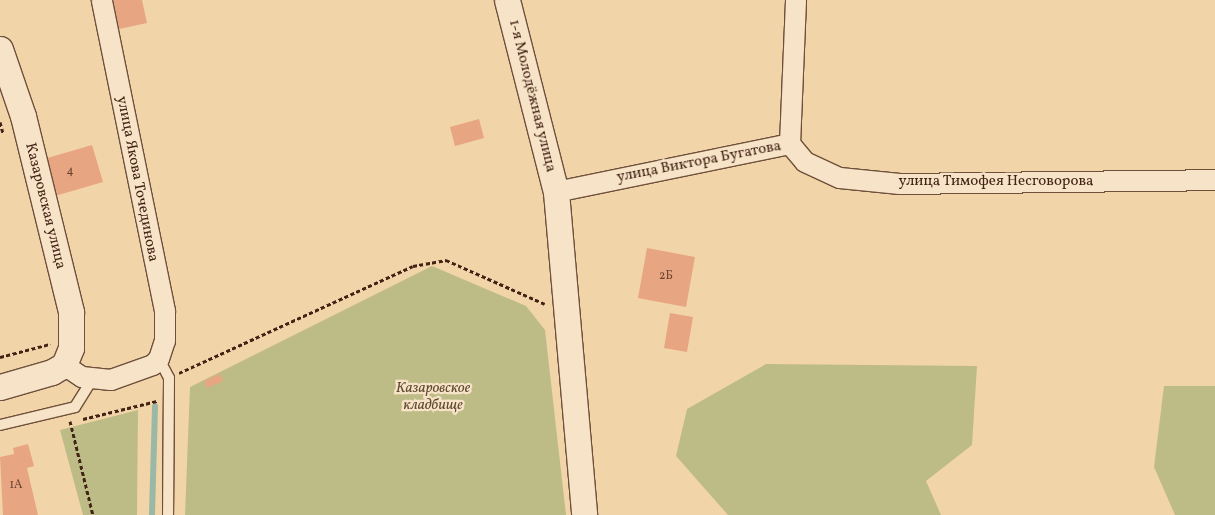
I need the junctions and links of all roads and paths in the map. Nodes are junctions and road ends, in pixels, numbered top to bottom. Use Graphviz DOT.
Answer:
graph roads {
  1 [pos="102,0"];
  2 [pos="508,0"];
  3 [pos="796,0"];
  4 [pos="0,49"];
  5 [pos="0,122"];
  6 [pos="6,141"];
  7 [pos="790,144"];
  8 [pos="1215,180"];
  9 [pos="556,192"];
  10 [pos="566,313"];
  11 [pos="59,354"];
  12 [pos="0,357"];
  13 [pos="159,359"];
  14 [pos="170,378"];
  15 [pos="92,380"];
  16 [pos="0,387"];
  17 [pos="169,398"];
  18 [pos="67,409"];
  19 [pos="70,422"];
  20 [pos="0,425"];
  21 [pos="94,515"];
  22 [pos="168,515"];
  23 [pos="584,515"];
  1 -- 13 [label="street, улица Якова Точединова"];
  2 -- 9 [label="street, 1-я Молодёжная улица"];
  3 -- 7 [label="street, улица Виктора Бугатова"];
  4 -- 11 [label="street, Казаровская улица"];
  5 -- 6 [label="path"];
  7 -- 8 [label="street, улица Тимофея Несговорова"];
  7 -- 9 [label="street, улица Виктора Бугатова"];
  9 -- 10 [label="street, 1-я Молодёжная улица"];
  10 -- 14 [label="path"];
  10 -- 23 [label="street, 1-я Молодёжная улица"];
  11 -- 12 [label="path"];
  11 -- 15 [label="street"];
  11 -- 16 [label="street"];
  13 -- 14 [label="lane"];
  13 -- 15 [label="street"];
  14 -- 17 [label="lane"];
  15 -- 18 [label="lane"];
  17 -- 19 [label="path"];
  17 -- 22 [label="lane"];
  18 -- 19 [label="path"];
  18 -- 20 [label="lane"];
  19 -- 21 [label="path"];
}
